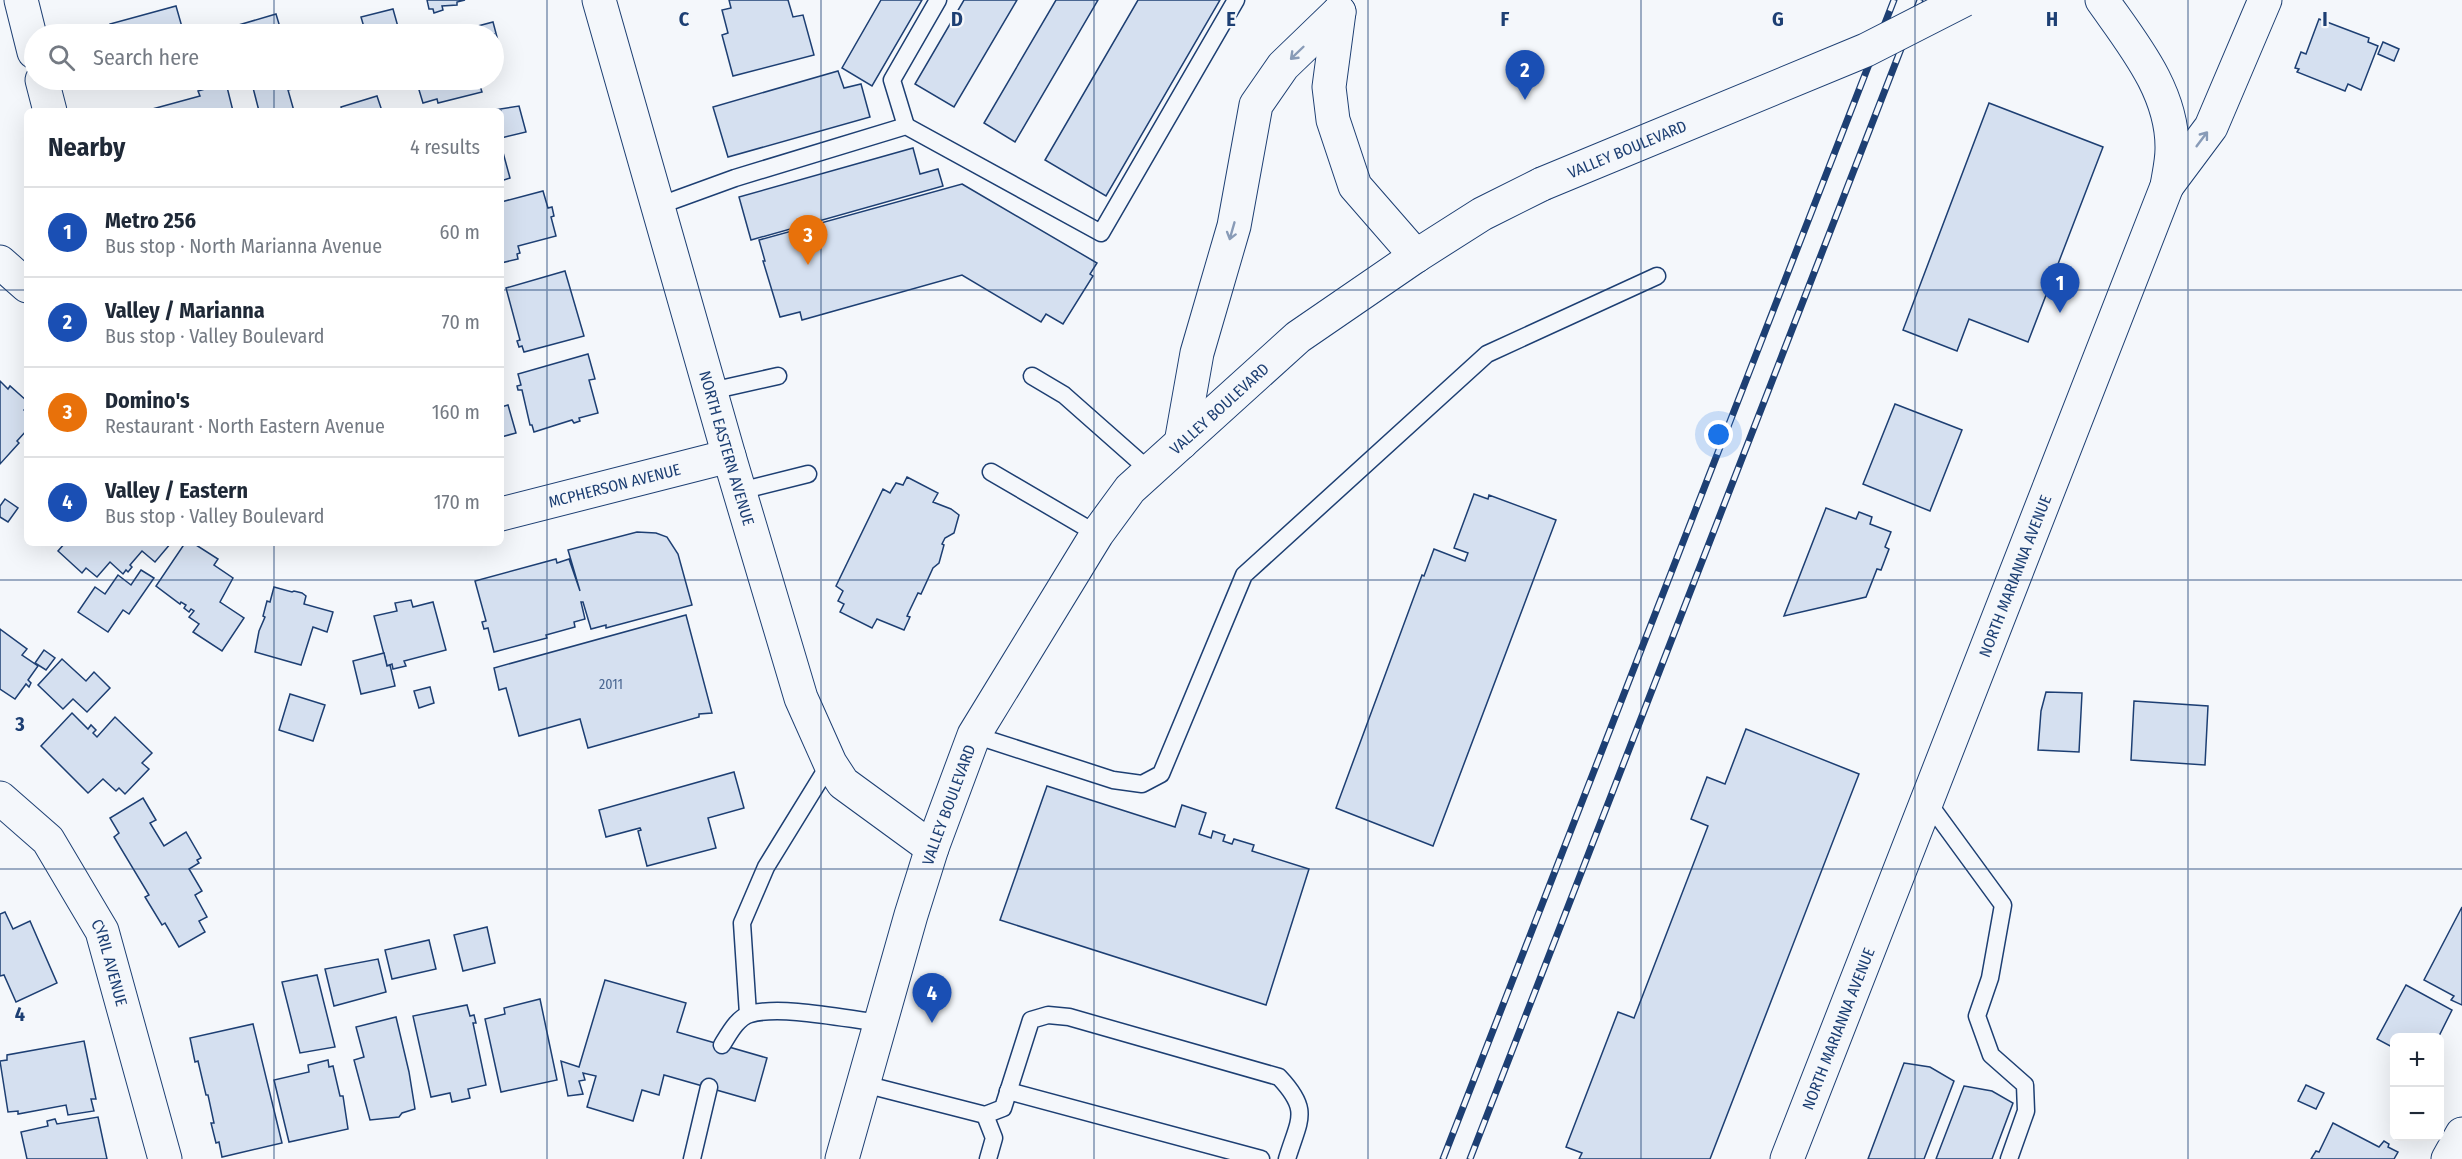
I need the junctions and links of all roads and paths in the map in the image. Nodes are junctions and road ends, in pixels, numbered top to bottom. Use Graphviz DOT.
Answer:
graph roads {
  1 [pos="21,0"];
  2 [pos="599,0"];
  3 [pos="938,0"];
  4 [pos="1236,0"];
  5 [pos="1964,0"];
  6 [pos="2102,0"];
  7 [pos="2265,0"];
  8 [pos="1343,6"];
  9 [pos="27,24"];
  10 [pos="45,90"];
  11 [pos="49,108"];
  12 [pos="906,126"];
  13 [pos="2167,186"];
  14 [pos="658,206"];
  15 [pos="1416,256"];
  16 [pos="0,262"];
  17 [pos="1657,276"];
  18 [pos="24,283"];
  19 [pos="778,376"];
  20 [pos="1032,376"];
  21 [pos="711,391"];
  22 [pos="1181,443"];
  23 [pos="729,456"];
  24 [pos="1150,471"];
  25 [pos="991,472"];
  26 [pos="808,474"];
  27 [pos="740,491"];
  28 [pos="504,513"];
  29 [pos="1097,534"];
  30 [pos="974,735"];
  31 [pos="830,763"];
  32 [pos="0,798"];
  33 [pos="1927,801"];
  34 [pos="932,848"];
  35 [pos="748,1014"];
  36 [pos="881,1023"];
  37 [pos="722,1045"];
  38 [pos="864,1084"];
  39 [pos="709,1088"];
  40 [pos="1008,1091"];
  41 [pos="985,1115"];
  42 [pos="2462,1134"];
  43 [pos="165,1159"];
  44 [pos="692,1159"];
  45 [pos="842,1159"];
  46 [pos="988,1159"];
  47 [pos="1261,1159"];
  48 [pos="1287,1159"];
  49 [pos="1787,1159"];
  50 [pos="2009,1159"];
  51 [pos="2448,1159"];
  1 -- 9 [label="main road"];
  2 -- 14 [label="main road, NORTH EASTERN AVENUE"];
  3 -- 12 [label="lane"];
  4 -- 12 [label="lane"];
  5 -- 15 [label="main road, VALLEY BOULEVARD, bridge"];
  6 -- 13 [label="main road, NORTH MARIANNA AVENUE"];
  13 -- 7 [label="main road, one-way"];
  8 -- 15 [label="main road"];
  8 -- 22 [label="main road, one-way"];
  10 -- 11 [label="main road"];
  12 -- 14 [label="lane"];
  13 -- 33 [label="main road, NORTH MARIANNA AVENUE"];
  14 -- 21 [label="main road, NORTH EASTERN AVENUE"];
  15 -- 22 [label="main road, VALLEY BOULEVARD"];
  16 -- 18 [label="main road"];
  17 -- 30 [label="lane"];
  19 -- 21 [label="lane"];
  20 -- 24 [label="lane"];
  21 -- 23 [label="main road, NORTH EASTERN AVENUE"];
  22 -- 24 [label="main road, VALLEY BOULEVARD"];
  23 -- 27 [label="main road, NORTH EASTERN AVENUE"];
  23 -- 28 [label="main road, MCPHERSON AVENUE"];
  24 -- 29 [label="main road, VALLEY BOULEVARD"];
  25 -- 29 [label="lane"];
  26 -- 27 [label="lane"];
  27 -- 31 [label="main road, NORTH EASTERN AVENUE"];
  29 -- 30 [label="main road, VALLEY BOULEVARD"];
  30 -- 34 [label="main road, VALLEY BOULEVARD"];
  31 -- 34 [label="main road, NORTH EASTERN AVENUE"];
  31 -- 35 [label="lane"];
  32 -- 43 [label="main road, CYRIL AVENUE"];
  33 -- 49 [label="main road, NORTH MARIANNA AVENUE"];
  33 -- 50 [label="lane"];
  34 -- 36 [label="main road, VALLEY BOULEVARD"];
  35 -- 36 [label="lane"];
  35 -- 37 [label="lane"];
  36 -- 38 [label="main road, VALLEY BOULEVARD"];
  38 -- 41 [label="lane"];
  38 -- 45 [label="main road, VALLEY BOULEVARD"];
  39 -- 44 [label="lane"];
  40 -- 41 [label="lane"];
  40 -- 47 [label="lane"];
  40 -- 48 [label="lane"];
  41 -- 46 [label="lane"];
  42 -- 51 [label="main road"];
}
